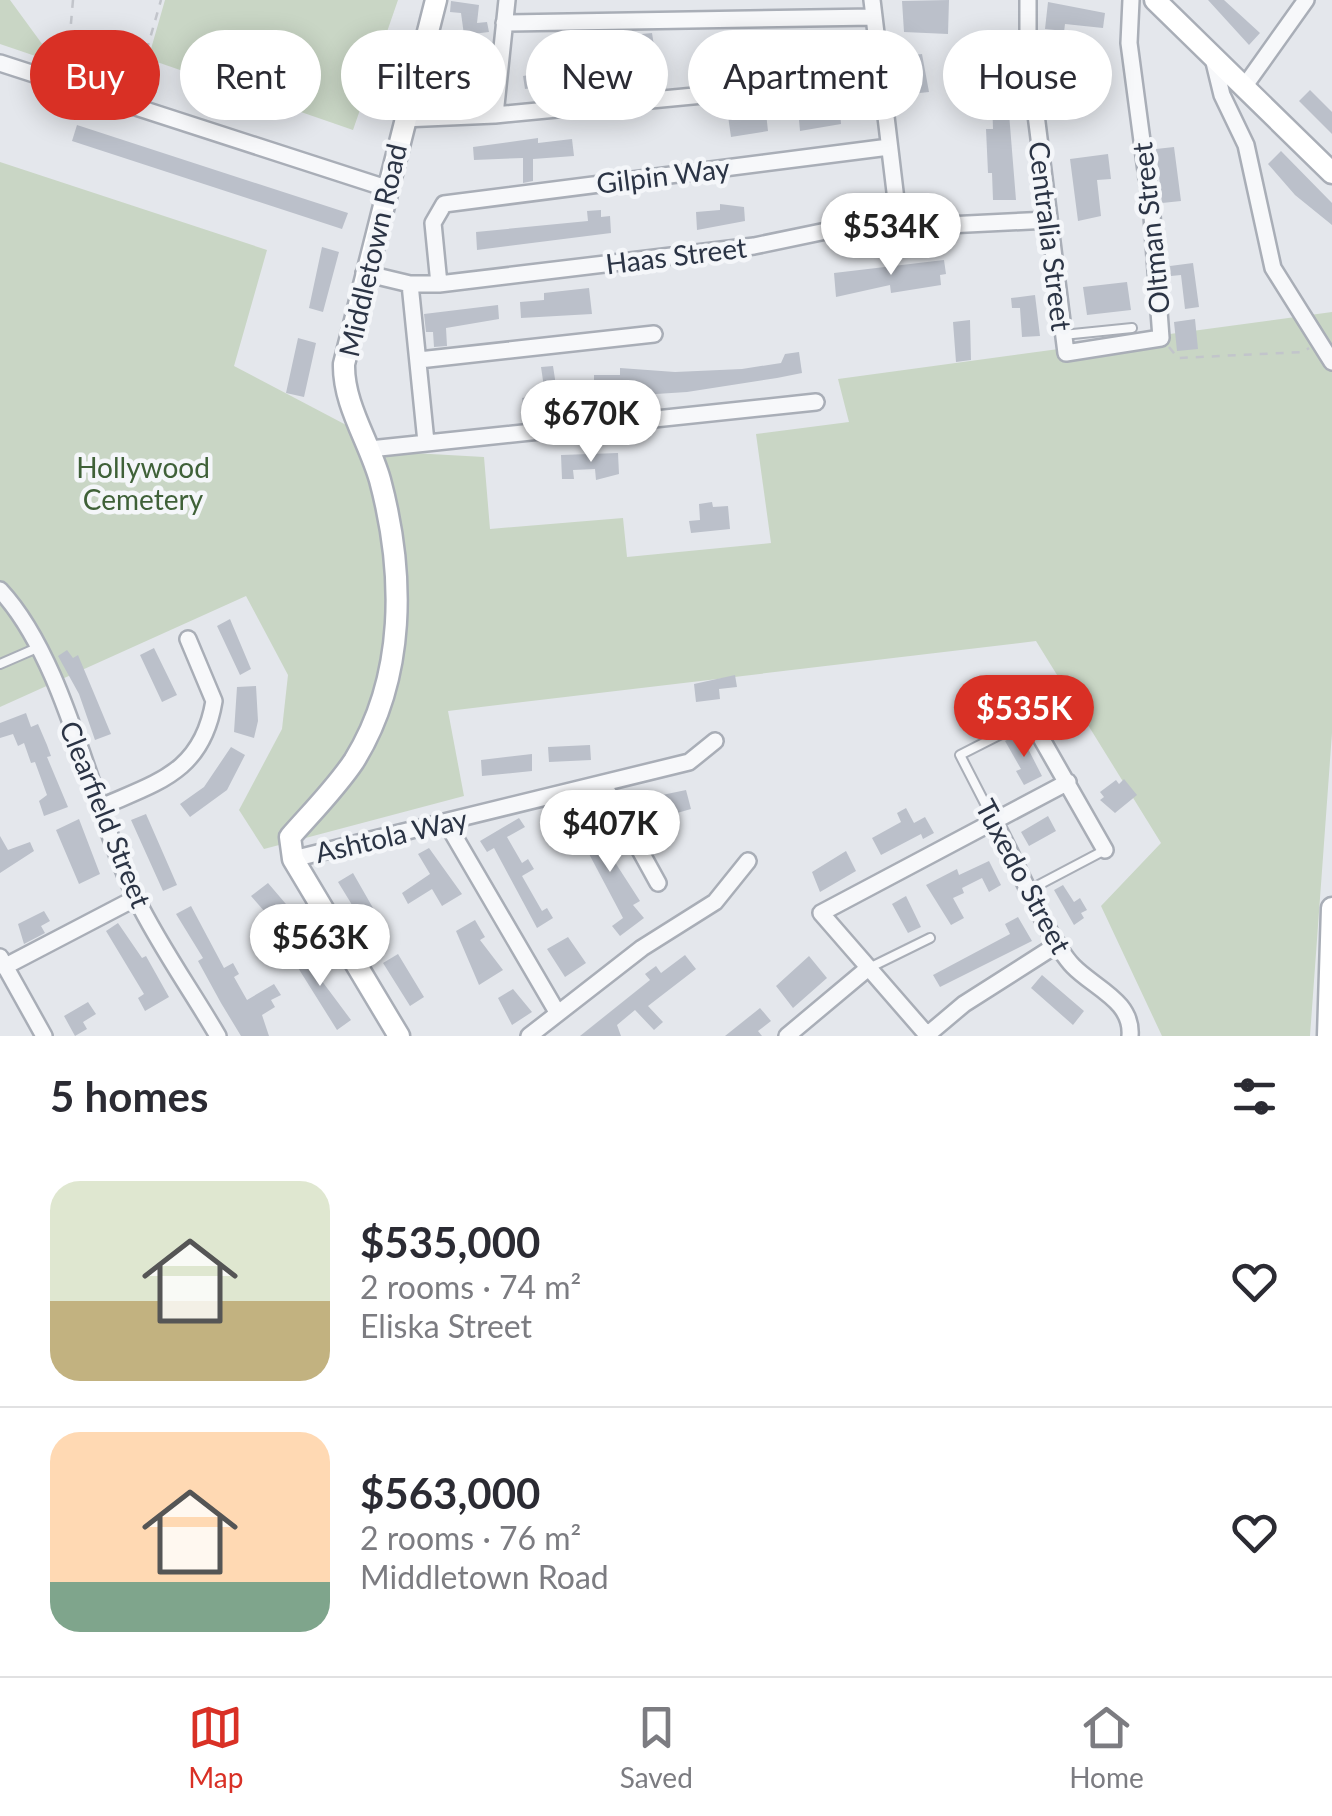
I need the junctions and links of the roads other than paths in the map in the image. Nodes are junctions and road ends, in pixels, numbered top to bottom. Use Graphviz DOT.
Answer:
graph roads {
  1 [pos="436,0"];
  2 [pos="507,0"];
  3 [pos="1028,0"];
  4 [pos="1130,0"];
  5 [pos="1154,0"];
  6 [pos="1306,0"];
  7 [pos="873,8"];
  8 [pos="504,22"];
  9 [pos="428,30"];
  10 [pos="503,30"];
  11 [pos="1212,58"];
  12 [pos="0,63"];
  13 [pos="1244,88"];
  14 [pos="688,96"];
  15 [pos="506,114"];
  16 [pos="403,120"];
  17 [pos="886,120"];
  18 [pos="890,147"];
  19 [pos="1332,173"];
  20 [pos="386,188"];
  21 [pos="1049,220"];
  22 [pos="898,224"];
  23 [pos="364,273"];
  24 [pos="410,284"];
  25 [pos="439,284"];
  26 [pos="1132,328"];
  27 [pos="654,334"];
  28 [pos="1064,336"];
  29 [pos="1066,353"];
  30 [pos="419,360"];
  31 [pos="1332,362"];
  32 [pos="816,402"];
  33 [pos="426,442"];
  34 [pos="370,450"];
  35 [pos="0,590"];
  36 [pos="188,639"];
  37 [pos="37,648"];
  38 [pos="0,664"];
  39 [pos="1016,694"];
  40 [pos="1031,719"];
  41 [pos="715,741"];
  42 [pos="1068,782"];
  43 [pos="604,785"];
  44 [pos="98,808"];
  45 [pos="994,820"];
  46 [pos="446,822"];
  47 [pos="1105,850"];
  48 [pos="294,858"];
  49 [pos="748,861"];
  50 [pos="658,884"];
  51 [pos="1031,889"];
  52 [pos="136,898"];
  53 [pos="1332,908"];
  54 [pos="930,938"];
  55 [pos="1058,944"];
  56 [pos="2,962"];
  57 [pos="868,968"];
  58 [pos="557,1012"];
  59 [pos="44,1036"];
  60 [pos="218,1036"];
  61 [pos="398,1036"];
  62 [pos="528,1036"];
  63 [pos="787,1036"];
  64 [pos="927,1036"];
  65 [pos="1130,1036"];
  66 [pos="1328,1036"];
  1 -- 9 [label="street, Middletown Road"];
  2 -- 8 [label="street"];
  3 -- 21 [label="street, Centralia Street"];
  4 -- 29 [label="street, Oltman Street"];
  5 -- 11 [label="street"];
  6 -- 13 [label="street"];
  7 -- 8 [label="street"];
  8 -- 10 [label="street"];
  11 -- 13 [label="street"];
  11 -- 31 [label="street"];
  12 -- 20 [label="street"];
  13 -- 19 [label="street"];
  14 -- 15 [label="street"];
  16 -- 20 [label="street, Middletown Road"];
  17 -- 18 [label="street"];
  18 -- 22 [label="street"];
  18 -- 25 [label="street, Gilpin Way"];
  20 -- 23 [label="street, Middletown Road"];
  21 -- 22 [label="street, Haas Street"];
  21 -- 28 [label="street, Centralia Street"];
  22 -- 25 [label="street, Haas Street"];
  23 -- 24 [label="street, Haas Street"];
  23 -- 34 [label="street, Middletown Road"];
  24 -- 25 [label="street, Haas Street"];
  24 -- 30 [label="street"];
  26 -- 28 [label="lane"];
  27 -- 30 [label="street"];
  28 -- 29 [label="street, Centralia Street"];
  30 -- 33 [label="street"];
  32 -- 33 [label="street"];
  33 -- 34 [label="street"];
  34 -- 48 [label="street, Middletown Road"];
  35 -- 37 [label="street, Clearfield Street"];
  36 -- 44 [label="street"];
  37 -- 38 [label="lane"];
  37 -- 44 [label="street, Clearfield Street"];
  39 -- 40 [label="street"];
  40 -- 42 [label="street"];
  40 -- 45 [label="lane, Tuxedo Street"];
  41 -- 43 [label="street, Ashtola Way"];
  42 -- 45 [label="street"];
  42 -- 47 [label="street"];
  43 -- 46 [label="street, Ashtola Way"];
  43 -- 50 [label="street"];
  44 -- 52 [label="street, Clearfield Street"];
  45 -- 51 [label="street, Tuxedo Street"];
  45 -- 57 [label="street"];
  46 -- 48 [label="street, Ashtola Way"];
  46 -- 58 [label="street"];
  47 -- 51 [label="lane"];
  48 -- 61 [label="street"];
  49 -- 58 [label="street"];
  51 -- 55 [label="street, Tuxedo Street"];
  52 -- 56 [label="street"];
  52 -- 60 [label="street, Clearfield Street"];
  53 -- 66 [label="street"];
  54 -- 57 [label="lane"];
  55 -- 64 [label="street"];
  55 -- 65 [label="street, Tuxedo Street"];
  56 -- 59 [label="street"];
  57 -- 63 [label="street"];
  57 -- 64 [label="street"];
  58 -- 62 [label="street"];
}
